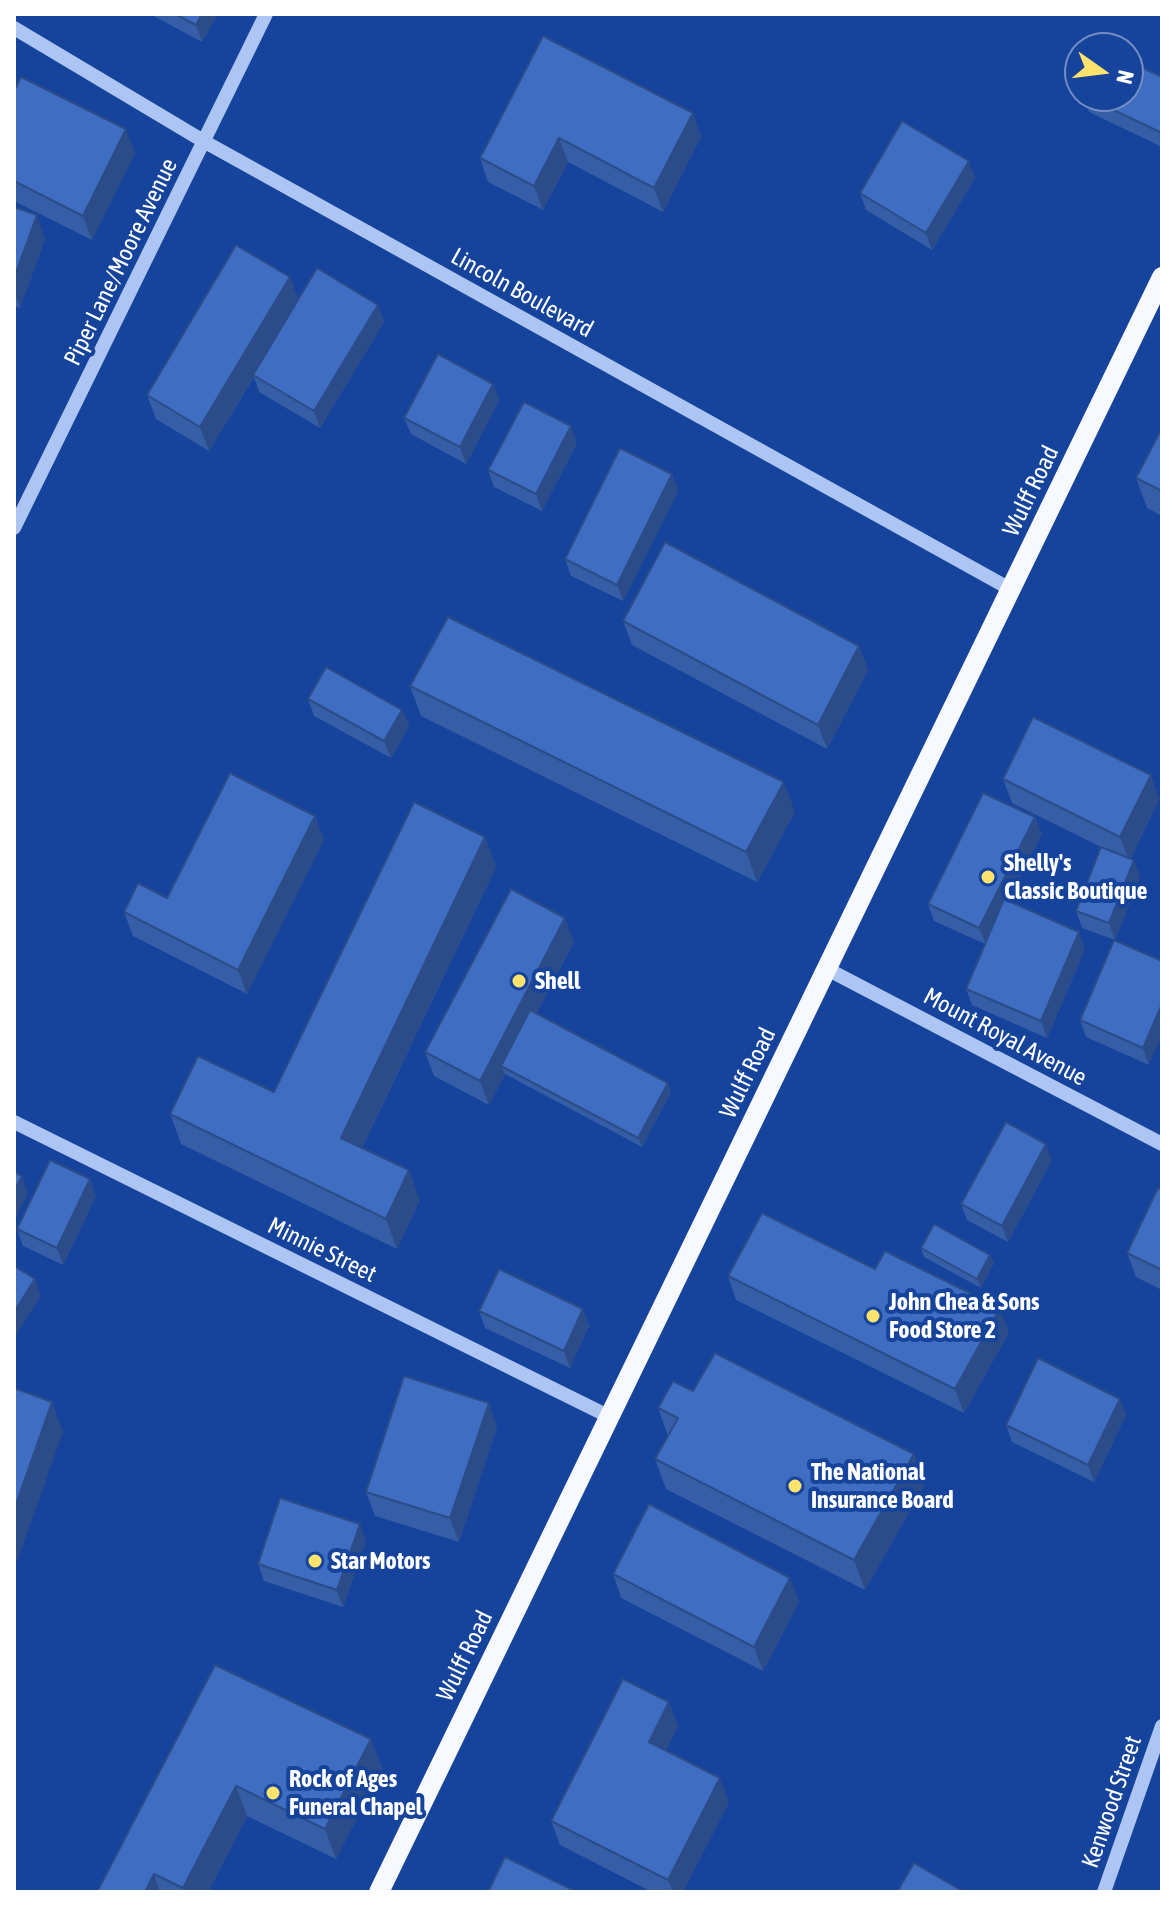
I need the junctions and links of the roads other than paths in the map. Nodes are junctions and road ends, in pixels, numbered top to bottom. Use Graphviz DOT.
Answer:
graph roads {
  1 [pos="266,14"];
  2 [pos="14,28"];
  3 [pos="205,142"];
  4 [pos="1162,277"];
  5 [pos="14,528"];
  6 [pos="1012,590"];
  7 [pos="827,969"];
  8 [pos="14,1122"];
  9 [pos="1162,1144"];
  10 [pos="610,1417"];
  11 [pos="1162,1726"];
  12 [pos="379,1892"];
  13 [pos="1104,1892"];
  1 -- 3 [label="street, Piper Lane/Moore Avenue"];
  2 -- 3 [label="street, Lincoln Boulevard"];
  3 -- 5 [label="street, Piper Lane/Moore Avenue"];
  3 -- 6 [label="street, Lincoln Boulevard"];
  4 -- 6 [label="main road, Wulff Road"];
  6 -- 7 [label="main road, Wulff Road"];
  7 -- 9 [label="street, Mount Royal Avenue"];
  7 -- 10 [label="main road, Wulff Road"];
  8 -- 10 [label="street, Minnie Street"];
  10 -- 12 [label="main road, Wulff Road"];
  11 -- 13 [label="street, Kenwood Street"];
}
